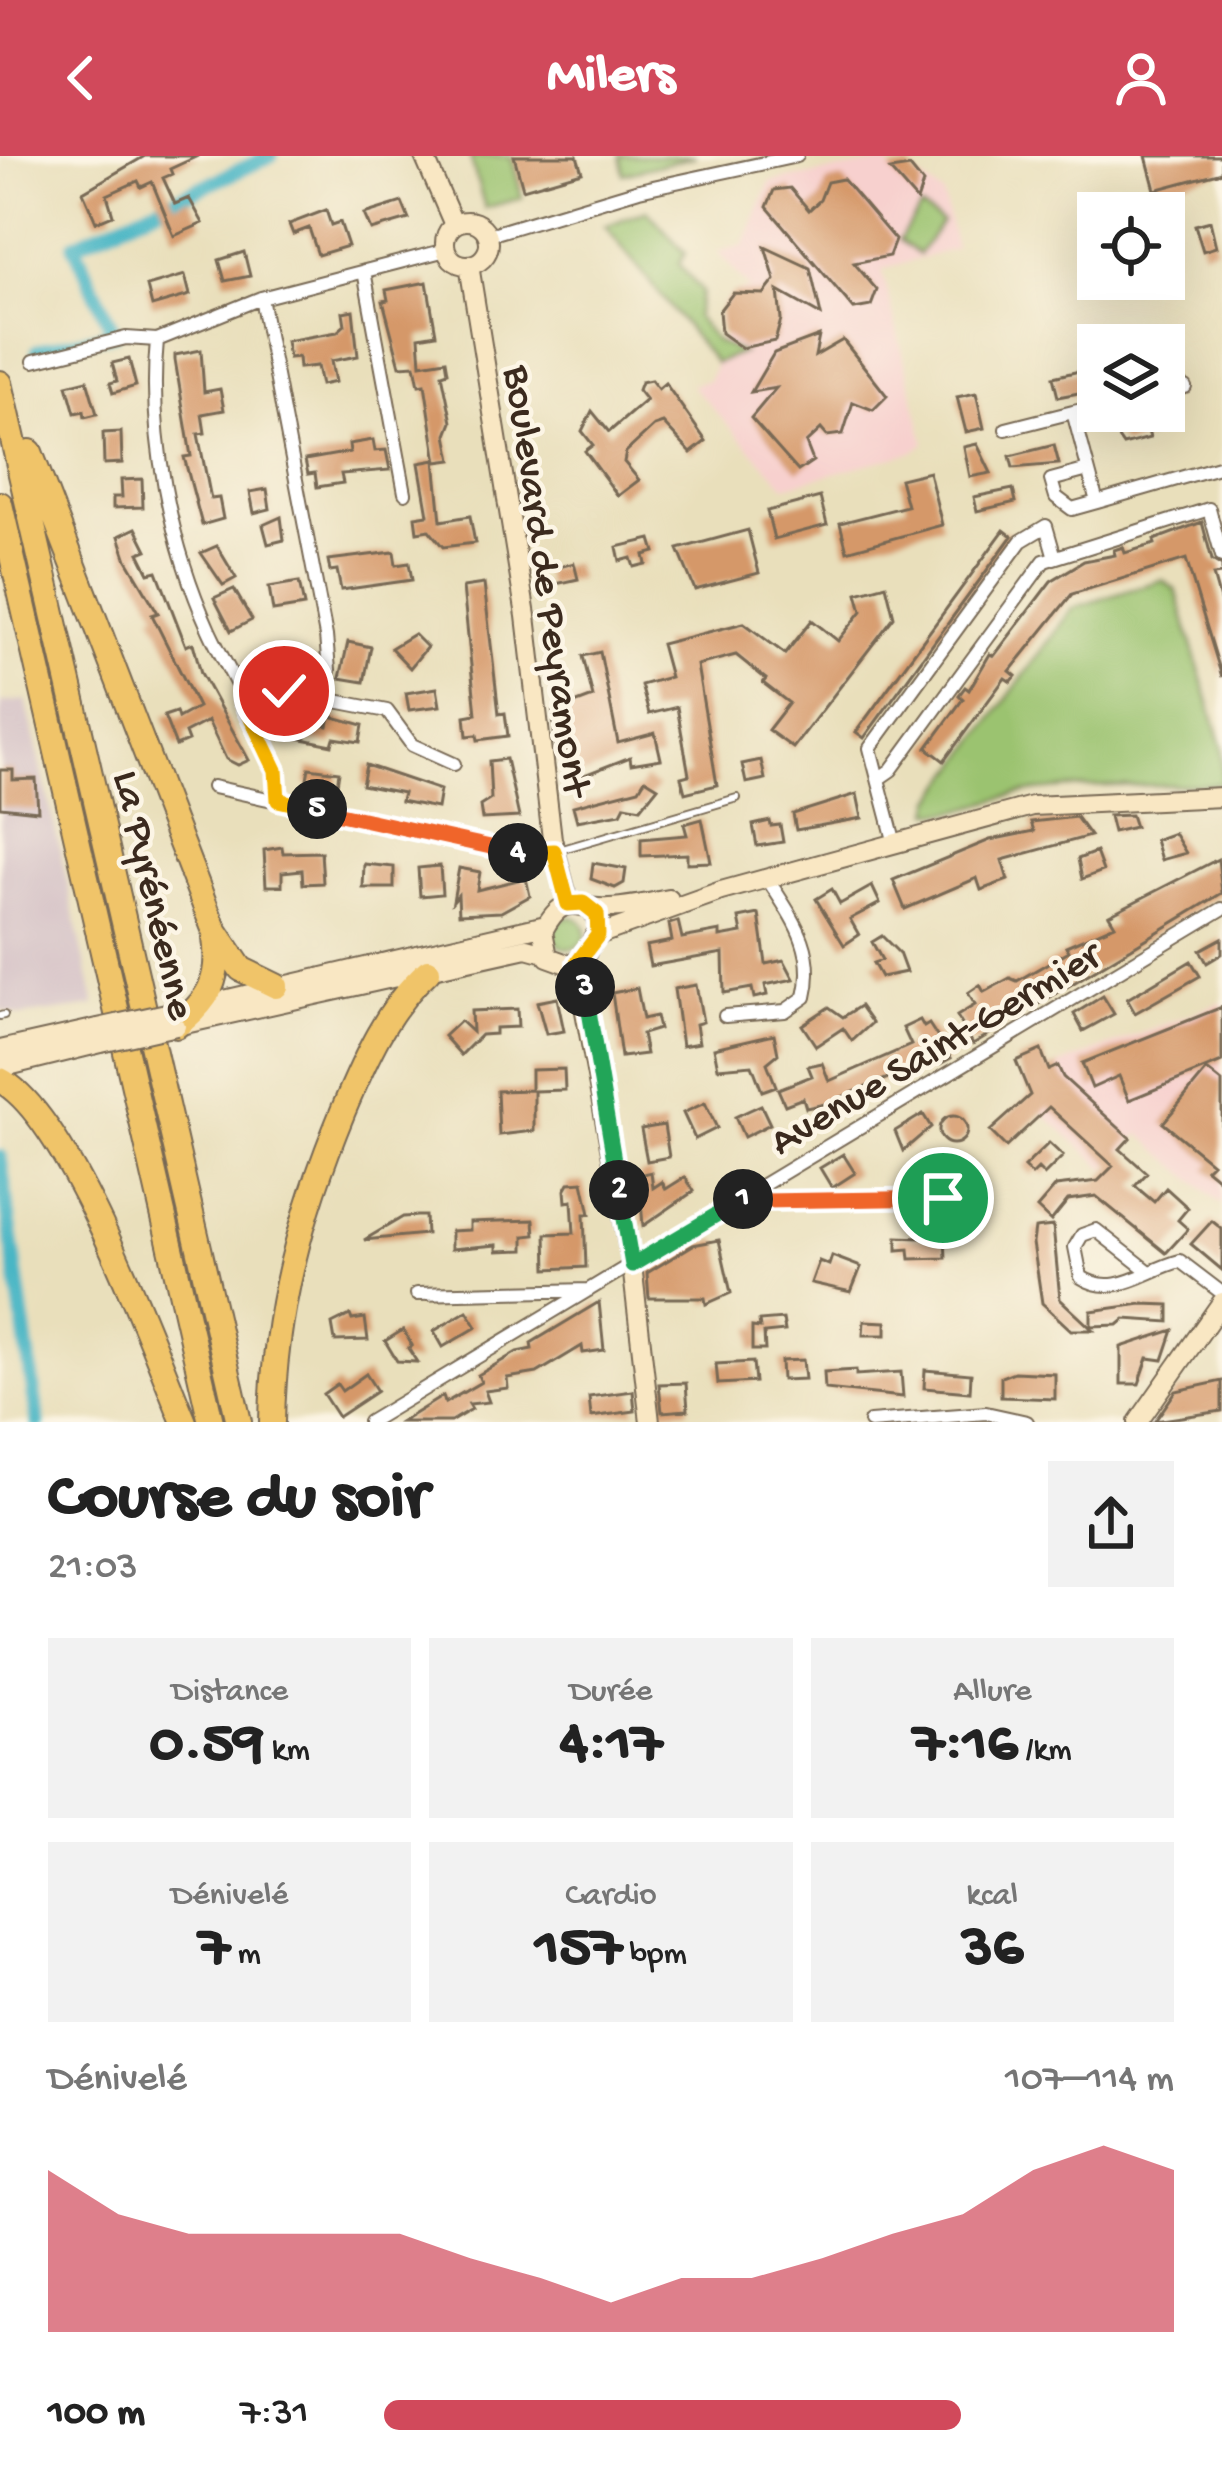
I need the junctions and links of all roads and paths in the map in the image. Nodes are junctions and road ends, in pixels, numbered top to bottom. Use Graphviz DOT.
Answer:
graph roads {
  1 [pos="424,156"];
  2 [pos="797,156"];
  3 [pos="454,225"];
  4 [pos="489,235"];
  5 [pos="446,250"];
  6 [pos="470,265"];
  7 [pos="364,271"];
  8 [pos="261,298"];
  9 [pos="157,340"];
  10 [pos="34,361"];
  11 [pos="0,365"];
  12 [pos="0,383"];
  13 [pos="1077,411"];
  14 [pos="1073,412"];
  15 [pos="1006,429"];
  16 [pos="1222,466"];
  17 [pos="1088,470"];
  18 [pos="405,493"];
  19 [pos="1097,502"];
  20 [pos="1066,504"];
  21 [pos="0,505"];
  22 [pos="1046,526"];
  23 [pos="1054,554"];
  24 [pos="1222,556"];
  25 [pos="314,697"];
  26 [pos="243,701"];
  27 [pos="454,764"];
  28 [pos="878,778"];
  29 [pos="213,787"];
  30 [pos="1222,797"];
  31 [pos="737,798"];
  32 [pos="278,800"];
  33 [pos="894,840"];
  34 [pos="554,851"];
  35 [pos="767,878"];
  36 [pos="722,891"];
  37 [pos="568,904"];
  38 [pos="593,908"];
  39 [pos="1222,909"];
  40 [pos="545,926"];
  41 [pos="214,928"];
  42 [pos="598,935"];
  43 [pos="545,953"];
  44 [pos="577,963"];
  45 [pos="428,971"];
  46 [pos="276,986"];
  47 [pos="205,1004"];
  48 [pos="725,1016"];
  49 [pos="173,1019"];
  50 [pos="100,1036"];
  51 [pos="0,1050"];
  52 [pos="0,1069"];
  53 [pos="0,1079"];
  54 [pos="756,1191"];
  55 [pos="943,1198"];
  56 [pos="632,1265"];
  57 [pos="1147,1270"];
  58 [pos="590,1290"];
  59 [pos="417,1294"];
  60 [pos="1222,1297"];
  61 [pos="184,1422"];
  62 [pos="211,1422"];
  63 [pos="239,1422"];
  64 [pos="272,1422"];
  65 [pos="369,1422"];
  66 [pos="650,1422"];
  67 [pos="870,1422"];
  68 [pos="1028,1422"];
  69 [pos="1138,1422"];
  1 -- 3 [label="main road"];
  2 -- 4 [label="street"];
  3 -- 4 [label="main road"];
  3 -- 5 [label="main road"];
  4 -- 6 [label="main road"];
  5 -- 6 [label="main road"];
  5 -- 7 [label="street"];
  6 -- 34 [label="main road, Boulevard de Peyramont"];
  7 -- 8 [label="street"];
  7 -- 18 [label="street"];
  8 -- 9 [label="street"];
  8 -- 25 [label="street"];
  9 -- 10 [label="street"];
  9 -- 26 [label="street"];
  11 -- 41 [label="highway"];
  12 -- 63 [label="highway, La Pyrénéenne"];
  13 -- 14 [label="street"];
  14 -- 15 [label="street"];
  14 -- 17 [label="street"];
  16 -- 19 [label="street"];
  17 -- 19 [label="street"];
  17 -- 20 [label="street"];
  19 -- 20 [label="street"];
  20 -- 22 [label="street"];
  21 -- 62 [label="highway, La Pyrénéenne"];
  22 -- 23 [label="street"];
  22 -- 28 [label="street"];
  23 -- 24 [label="street"];
  23 -- 28 [label="street"];
  25 -- 26 [label="street"];
  25 -- 27 [label="street"];
  26 -- 32 [label="street"];
  28 -- 33 [label="street"];
  29 -- 32 [label="street"];
  30 -- 33 [label="main road"];
  31 -- 34 [label="lane"];
  32 -- 34 [label="street"];
  33 -- 35 [label="main road"];
  34 -- 37 [label="main road, Boulevard de Peyramont"];
  35 -- 36 [label="main road"];
  35 -- 48 [label="street"];
  36 -- 38 [label="main road"];
  36 -- 42 [label="main road"];
  37 -- 38 [label="main road"];
  37 -- 40 [label="main road"];
  38 -- 42 [label="main road"];
  39 -- 54 [label="street, Avenue Saint-Germier"];
  40 -- 43 [label="main road"];
  40 -- 46 [label="main road"];
  41 -- 46 [label="highway"];
  41 -- 47 [label="highway"];
  42 -- 44 [label="main road"];
  43 -- 44 [label="main road"];
  43 -- 45 [label="main road"];
  44 -- 56 [label="main road"];
  45 -- 49 [label="main road"];
  45 -- 64 [label="highway"];
  46 -- 47 [label="main road"];
  47 -- 49 [label="highway"];
  49 -- 50 [label="main road, bridge"];
  50 -- 51 [label="main road"];
  50 -- 52 [label="main road"];
  53 -- 61 [label="highway"];
  54 -- 55 [label="street"];
  54 -- 56 [label="street, Avenue Saint-Germier"];
  56 -- 58 [label="street, Avenue Saint-Germier"];
  56 -- 66 [label="main road"];
  57 -- 57 [label="street"];
  57 -- 60 [label="street"];
  58 -- 59 [label="street"];
  58 -- 65 [label="street, Avenue Saint-Germier"];
  60 -- 69 [label="main road"];
  67 -- 68 [label="street"];
}
